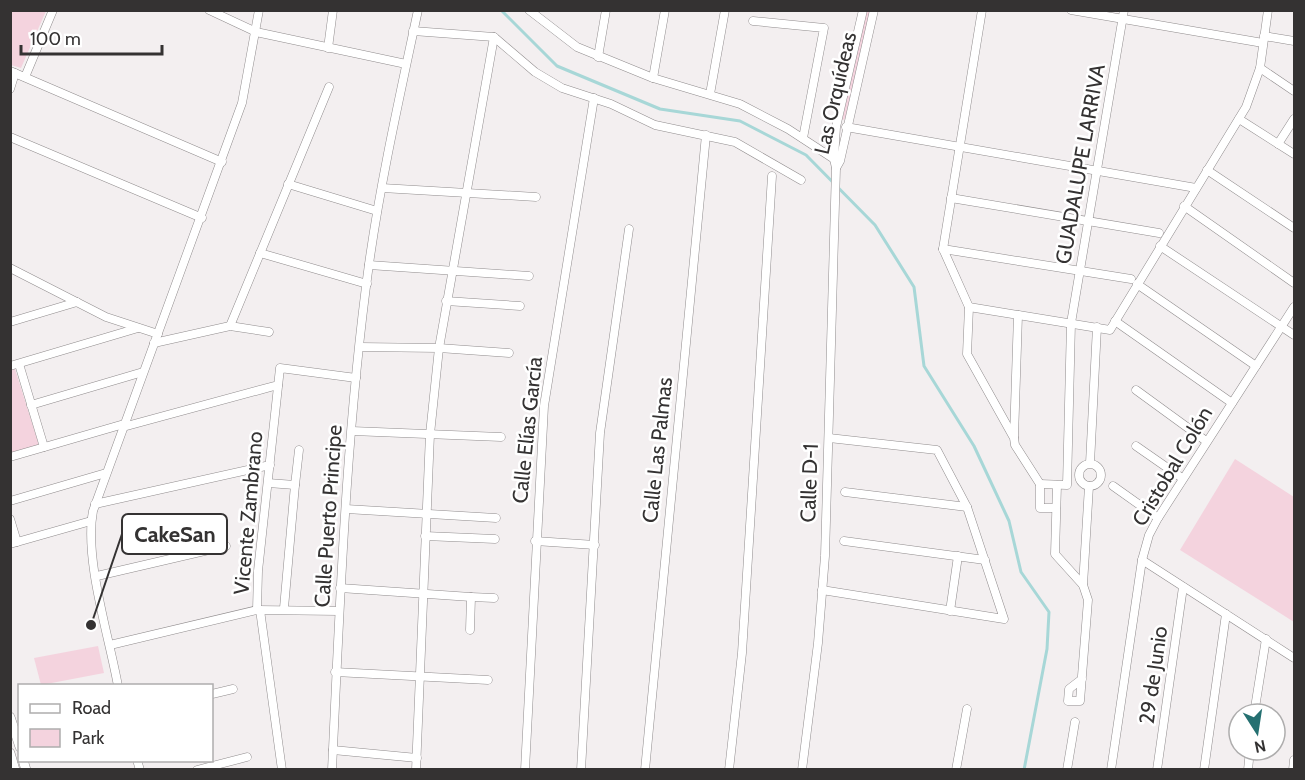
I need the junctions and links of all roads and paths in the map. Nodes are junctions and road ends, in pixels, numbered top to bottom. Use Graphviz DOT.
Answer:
graph roads {
  1 [pos="53,10"];
  2 [pos="209,10"];
  3 [pos="259,10"];
  4 [pos="333,10"];
  5 [pos="418,10"];
  6 [pos="529,10"];
  7 [pos="606,10"];
  8 [pos="665,10"];
  9 [pos="725,10"];
  10 [pos="863,10"];
  11 [pos="873,10"];
  12 [pos="982,10"];
  13 [pos="1071,10"];
  14 [pos="1268,10"];
  15 [pos="1123,15"];
  16 [pos="753,21"];
  17 [pos="413,31"];
  18 [pos="256,32"];
  19 [pos="494,37"];
  20 [pos="1264,39"];
  21 [pos="1294,41"];
  22 [pos="328,48"];
  23 [pos="598,57"];
  24 [pos="406,64"];
  25 [pos="1260,68"];
  26 [pos="13,72"];
  27 [pos="25,76"];
  28 [pos="653,78"];
  29 [pos="329,87"];
  30 [pos="10,89"];
  31 [pos="1294,91"];
  32 [pos="710,94"];
  33 [pos="594,98"];
  34 [pos="1239,119"];
  35 [pos="1294,119"];
  36 [pos="846,127"];
  37 [pos="706,135"];
  38 [pos="10,137"];
  39 [pos="803,138"];
  40 [pos="1278,144"];
  41 [pos="959,147"];
  42 [pos="1294,154"];
  43 [pos="834,159"];
  44 [pos="222,162"];
  45 [pos="836,168"];
  46 [pos="1207,170"];
  47 [pos="1097,171"];
  48 [pos="772,176"];
  49 [pos="801,180"];
  50 [pos="288,184"];
  51 [pos="382,188"];
  52 [pos="1196,188"];
  53 [pos="465,193"];
  54 [pos="536,197"];
  55 [pos="951,198"];
  56 [pos="1184,206"];
  57 [pos="377,211"];
  58 [pos="202,218"];
  59 [pos="1088,221"];
  60 [pos="1294,228"];
  61 [pos="629,229"];
  62 [pos="1159,233"];
  63 [pos="1160,246"];
  64 [pos="943,249"];
  65 [pos="260,253"];
  66 [pos="369,265"];
  67 [pos="10,268"];
  68 [pos="452,270"];
  69 [pos="1080,271"];
  70 [pos="529,276"];
  71 [pos="1134,282"];
  72 [pos="1294,283"];
  73 [pos="367,284"];
  74 [pos="446,301"];
  75 [pos="77,302"];
  76 [pos="520,306"];
  77 [pos="969,307"];
  78 [pos="1294,307"];
  79 [pos="1018,315"];
  80 [pos="1115,321"];
  81 [pos="10,322"];
  82 [pos="1071,323"];
  83 [pos="230,326"];
  84 [pos="1097,327"];
  85 [pos="1281,327"];
  86 [pos="138,328"];
  87 [pos="269,332"];
  88 [pos="158,334"];
  89 [pos="1294,335"];
  90 [pos="154,343"];
  91 [pos="360,347"];
  92 [pos="439,348"];
  93 [pos="509,353"];
  94 [pos="15,365"];
  95 [pos="1256,366"];
  96 [pos="142,372"];
  97 [pos="356,378"];
  98 [pos="278,385"];
  99 [pos="1136,390"];
  100 [pos="1232,403"];
  101 [pos="31,405"];
  102 [pos="123,425"];
  103 [pos="352,431"];
  104 [pos="430,434"];
  105 [pos="501,437"];
  106 [pos="829,438"];
  107 [pos="1014,438"];
  108 [pos="1206,441"];
  109 [pos="1136,446"];
  110 [pos="44,447"];
  111 [pos="299,450"];
  112 [pos="10,457"];
  113 [pos="1090,463"];
  114 [pos="270,465"];
  115 [pos="106,473"];
  116 [pos="1078,474"];
  117 [pos="1067,475"];
  118 [pos="1182,478"];
  119 [pos="268,483"];
  120 [pos="1040,484"];
  121 [pos="295,485"];
  122 [pos="1057,485"];
  123 [pos="1089,486"];
  124 [pos="1113,486"];
  125 [pos="845,492"];
  126 [pos="10,501"];
  127 [pos="95,504"];
  128 [pos="967,507"];
  129 [pos="1056,508"];
  130 [pos="346,509"];
  131 [pos="427,514"];
  132 [pos="496,518"];
  133 [pos="1158,518"];
  134 [pos="10,519"];
  135 [pos="91,521"];
  136 [pos="425,536"];
  137 [pos="495,539"];
  138 [pos="535,541"];
  139 [pos="844,541"];
  140 [pos="14,543"];
  141 [pos="595,545"];
  142 [pos="226,546"];
  143 [pos="958,556"];
  144 [pos="985,560"];
  145 [pos="1142,560"];
  146 [pos="97,576"];
  147 [pos="1083,585"];
  148 [pos="1183,586"];
  149 [pos="340,588"];
  150 [pos="822,590"];
  151 [pos="422,593"];
  152 [pos="471,597"];
  153 [pos="494,598"];
  154 [pos="284,608"];
  155 [pos="259,610"];
  156 [pos="339,610"];
  157 [pos="950,611"];
  158 [pos="1226,614"];
  159 [pos="470,630"];
  160 [pos="1266,639"];
  161 [pos="110,645"];
  162 [pos="1294,658"];
  163 [pos="335,672"];
  164 [pos="420,677"];
  165 [pos="1082,678"];
  166 [pos="488,680"];
  167 [pos="118,684"];
  168 [pos="233,689"];
  169 [pos="213,694"];
  170 [pos="1256,702"];
  171 [pos="967,709"];
  172 [pos="10,717"];
  173 [pos="1075,722"];
  174 [pos="13,737"];
  175 [pos="333,750"];
  176 [pos="10,753"];
  177 [pos="248,757"];
  178 [pos="417,758"];
  179 [pos="1294,760"];
  180 [pos="15,770"];
  181 [pos="197,770"];
  182 [pos="282,770"];
  183 [pos="332,770"];
  184 [pos="416,770"];
  185 [pos="525,770"];
  186 [pos="581,770"];
  187 [pos="645,770"];
  188 [pos="729,770"];
  189 [pos="802,770"];
  190 [pos="956,770"];
  191 [pos="1067,770"];
  192 [pos="1111,770"];
  193 [pos="1157,770"];
  194 [pos="1204,770"];
  195 [pos="1293,770"];
  1 -- 27 [label="street"];
  2 -- 18 [label="street"];
  3 -- 18 [label="street"];
  4 -- 22 [label="street"];
  5 -- 17 [label="street, Calle Puerto Principe"];
  6 -- 23 [label="street"];
  7 -- 23 [label="street"];
  8 -- 28 [label="street"];
  9 -- 32 [label="street"];
  10 -- 43 [label="street, Las Orquídeas"];
  11 -- 36 [label="street, Las Orquídeas"];
  12 -- 41 [label="street"];
  13 -- 15 [label="street"];
  14 -- 20 [label="street"];
  15 -- 20 [label="street"];
  15 -- 47 [label="street, GUADALUPE LARRIVA"];
  16 -- 39 [label="street"];
  17 -- 19 [label="street"];
  17 -- 24 [label="street, Calle Puerto Principe"];
  18 -- 22 [label="street"];
  18 -- 44 [label="street"];
  19 -- 33 [label="street"];
  19 -- 53 [label="street"];
  20 -- 21 [label="street"];
  20 -- 25 [label="street"];
  22 -- 24 [label="street"];
  23 -- 28 [label="street"];
  24 -- 51 [label="street, Calle Puerto Principe"];
  25 -- 31 [label="street"];
  25 -- 34 [label="street"];
  26 -- 27 [label="street"];
  26 -- 30 [label="street"];
  27 -- 44 [label="street"];
  28 -- 32 [label="street"];
  29 -- 50 [label="street"];
  32 -- 39 [label="street"];
  33 -- 37 [label="street"];
  33 -- 138 [label="street, Calle Elías García"];
  34 -- 40 [label="street"];
  34 -- 46 [label="street"];
  35 -- 40 [label="street"];
  36 -- 41 [label="street"];
  36 -- 45 [label="street, Las Orquídeas"];
  37 -- 49 [label="street"];
  37 -- 187 [label="street, Calle Las Palmas"];
  38 -- 58 [label="street"];
  39 -- 43 [label="street"];
  40 -- 42 [label="street"];
  41 -- 47 [label="street"];
  41 -- 55 [label="street"];
  43 -- 45 [label="street, Las Orquídeas"];
  44 -- 58 [label="street"];
  45 -- 106 [label="street, Calle D-1"];
  46 -- 52 [label="street"];
  46 -- 60 [label="street"];
  47 -- 52 [label="street"];
  47 -- 59 [label="street, GUADALUPE LARRIVA"];
  48 -- 188 [label="street"];
  50 -- 57 [label="street"];
  50 -- 65 [label="street"];
  51 -- 53 [label="street"];
  51 -- 57 [label="street, Calle Puerto Principe"];
  52 -- 56 [label="street"];
  53 -- 54 [label="street"];
  53 -- 68 [label="street"];
  55 -- 59 [label="street"];
  55 -- 64 [label="street"];
  56 -- 63 [label="street"];
  56 -- 72 [label="street"];
  57 -- 66 [label="street, Calle Puerto Principe"];
  58 -- 88 [label="street"];
  59 -- 62 [label="street"];
  59 -- 69 [label="street, GUADALUPE LARRIVA"];
  61 -- 141 [label="street"];
  63 -- 71 [label="street"];
  63 -- 85 [label="street"];
  64 -- 69 [label="street"];
  64 -- 77 [label="street"];
  65 -- 73 [label="street"];
  65 -- 83 [label="street"];
  66 -- 68 [label="street"];
  66 -- 73 [label="street, Calle Puerto Principe"];
  67 -- 75 [label="street"];
  68 -- 70 [label="street"];
  68 -- 74 [label="street"];
  69 -- 71 [label="street"];
  69 -- 82 [label="street, GUADALUPE LARRIVA"];
  71 -- 80 [label="street"];
  71 -- 95 [label="street"];
  73 -- 91 [label="street, Calle Puerto Principe"];
  74 -- 76 [label="street"];
  74 -- 92 [label="street"];
  75 -- 81 [label="street"];
  75 -- 86 [label="street"];
  77 -- 79 [label="street"];
  77 -- 107 [label="street"];
  78 -- 85 [label="street, Cristobal Colón"];
  79 -- 82 [label="street"];
  79 -- 107 [label="street"];
  80 -- 84 [label="street"];
  80 -- 100 [label="street"];
  82 -- 84 [label="street"];
  82 -- 117 [label="street, GUADALUPE LARRIVA"];
  83 -- 87 [label="street"];
  83 -- 90 [label="street"];
  84 -- 113 [label="street"];
  85 -- 89 [label="street"];
  85 -- 95 [label="street, Cristobal Colón"];
  86 -- 88 [label="street"];
  86 -- 94 [label="street"];
  88 -- 90 [label="street"];
  90 -- 96 [label="street"];
  91 -- 92 [label="street"];
  91 -- 97 [label="street, Calle Puerto Principe"];
  92 -- 93 [label="street"];
  92 -- 104 [label="street"];
  94 -- 101 [label="street"];
  95 -- 100 [label="street, Cristobal Colón"];
  96 -- 101 [label="street"];
  96 -- 102 [label="street"];
  97 -- 98 [label="street"];
  97 -- 103 [label="street, Calle Puerto Principe"];
  98 -- 102 [label="street"];
  98 -- 114 [label="street, Vicente Zambrano"];
  99 -- 108 [label="street"];
  100 -- 108 [label="street, Cristobal Colón"];
  101 -- 110 [label="street"];
  102 -- 110 [label="street"];
  102 -- 115 [label="street"];
  103 -- 104 [label="street"];
  103 -- 130 [label="street, Calle Puerto Principe"];
  104 -- 105 [label="street"];
  104 -- 131 [label="street"];
  106 -- 128 [label="street"];
  106 -- 150 [label="street, Calle D-1"];
  107 -- 120 [label="street"];
  108 -- 118 [label="street, Cristobal Colón"];
  109 -- 118 [label="street"];
  110 -- 112 [label="street"];
  111 -- 121 [label="street"];
  113 -- 116 [label="street"];
  113 -- 123 [label="street"];
  114 -- 119 [label="street, Vicente Zambrano"];
  114 -- 127 [label="street"];
  115 -- 126 [label="street"];
  115 -- 127 [label="street"];
  116 -- 117 [label="street"];
  116 -- 123 [label="street"];
  117 -- 122 [label="street"];
  118 -- 133 [label="street, Cristobal Colón"];
  119 -- 121 [label="street"];
  119 -- 155 [label="street, Vicente Zambrano"];
  120 -- 122 [label="street"];
  120 -- 129 [label="street"];
  121 -- 154 [label="street"];
  122 -- 129 [label="street"];
  123 -- 147 [label="street"];
  124 -- 133 [label="street"];
  125 -- 128 [label="street"];
  127 -- 135 [label="street"];
  128 -- 144 [label="street"];
  129 -- 147 [label="street"];
  130 -- 131 [label="street"];
  130 -- 149 [label="street, Calle Puerto Principe"];
  131 -- 132 [label="street"];
  131 -- 136 [label="street"];
  133 -- 145 [label="street, Cristobal Colón"];
  134 -- 140 [label="street"];
  135 -- 140 [label="street"];
  135 -- 146 [label="street"];
  136 -- 137 [label="street"];
  136 -- 151 [label="street"];
  138 -- 141 [label="street"];
  138 -- 185 [label="street, Calle Elías García"];
  139 -- 143 [label="street"];
  141 -- 186 [label="street"];
  142 -- 146 [label="street"];
  143 -- 144 [label="street"];
  143 -- 157 [label="street"];
  144 -- 157 [label="street"];
  145 -- 148 [label="street"];
  145 -- 192 [label="street, Cristobal Colón"];
  146 -- 161 [label="street"];
  147 -- 165 [label="street"];
  148 -- 158 [label="street"];
  148 -- 193 [label="street, 29 de Junio"];
  149 -- 151 [label="street"];
  149 -- 156 [label="street, Calle Puerto Principe"];
  150 -- 157 [label="street"];
  150 -- 189 [label="street, Calle D-1"];
  151 -- 152 [label="street"];
  151 -- 164 [label="street"];
  152 -- 153 [label="street"];
  152 -- 159 [label="street"];
  154 -- 155 [label="street"];
  154 -- 156 [label="street"];
  155 -- 161 [label="street"];
  155 -- 182 [label="street, Vicente Zambrano"];
  156 -- 163 [label="street, Calle Puerto Principe"];
  158 -- 160 [label="street"];
  158 -- 194 [label="street"];
  160 -- 162 [label="street"];
  160 -- 170 [label="street"];
  161 -- 167 [label="street"];
  163 -- 164 [label="street"];
  163 -- 175 [label="street, Calle Puerto Principe"];
  164 -- 166 [label="street"];
  164 -- 178 [label="street"];
  168 -- 169 [label="street"];
  171 -- 190 [label="street"];
  172 -- 174 [label="street"];
  173 -- 191 [label="street"];
  175 -- 178 [label="street"];
  175 -- 183 [label="street, Calle Puerto Principe"];
  176 -- 180 [label="street"];
  177 -- 181 [label="street"];
  178 -- 184 [label="street"];
  179 -- 195 [label="street"];
}
